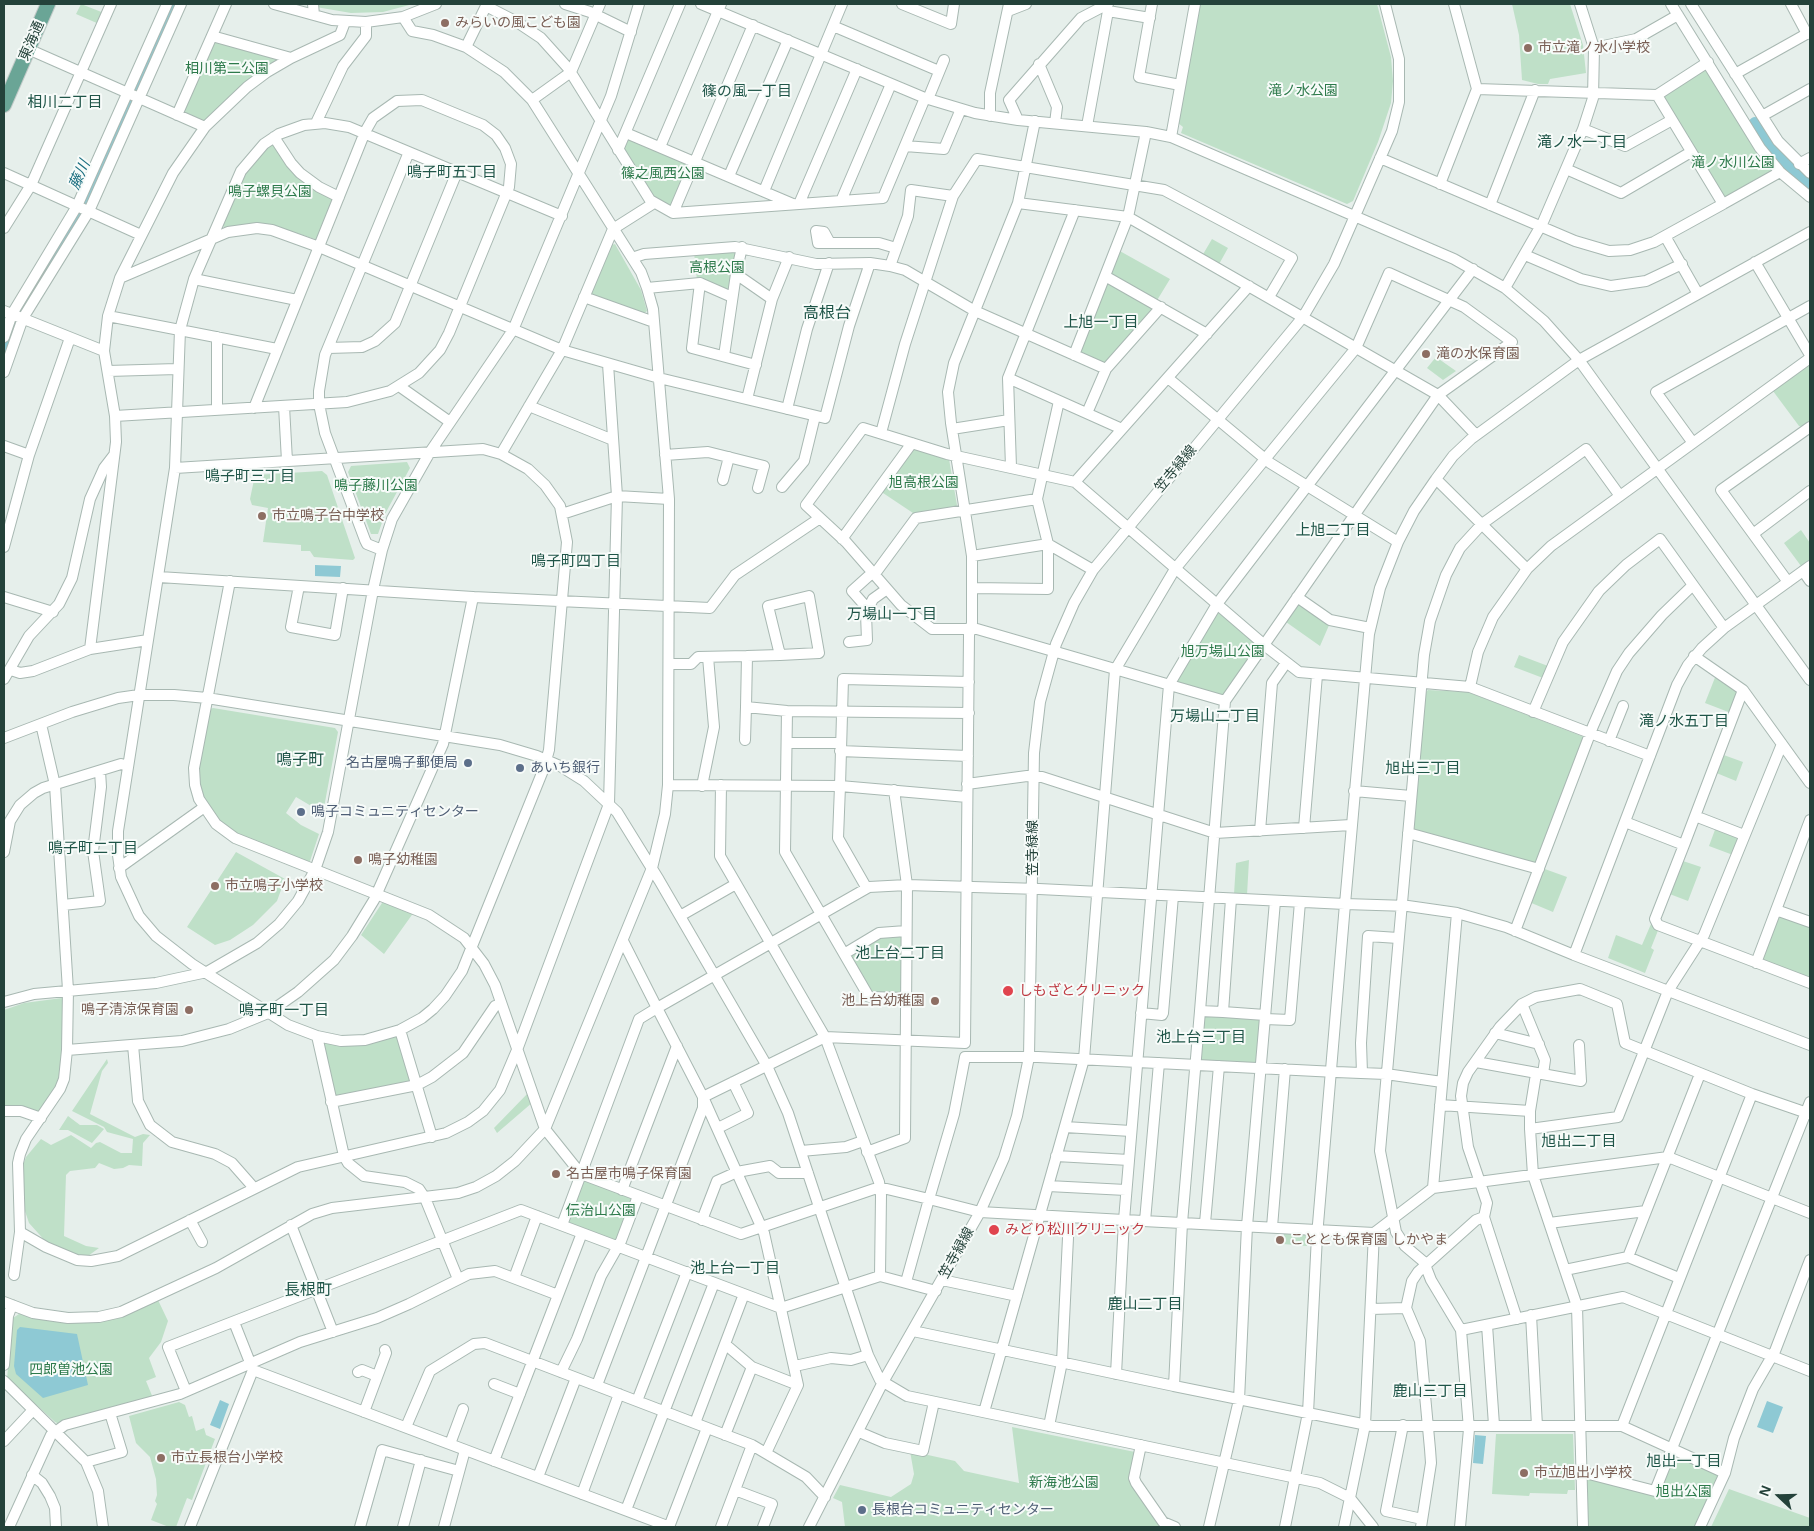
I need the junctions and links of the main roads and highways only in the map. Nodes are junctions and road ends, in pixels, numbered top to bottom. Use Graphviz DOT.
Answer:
graph roads {
  1 [pos="40,4"];
  2 [pos="48,4"];
  3 [pos="4,85"];
  4 [pos="4,105"];
  1 -- 3 [label="main road, 東海通"];
  2 -- 4 [label="main road, 東海通"];
}
